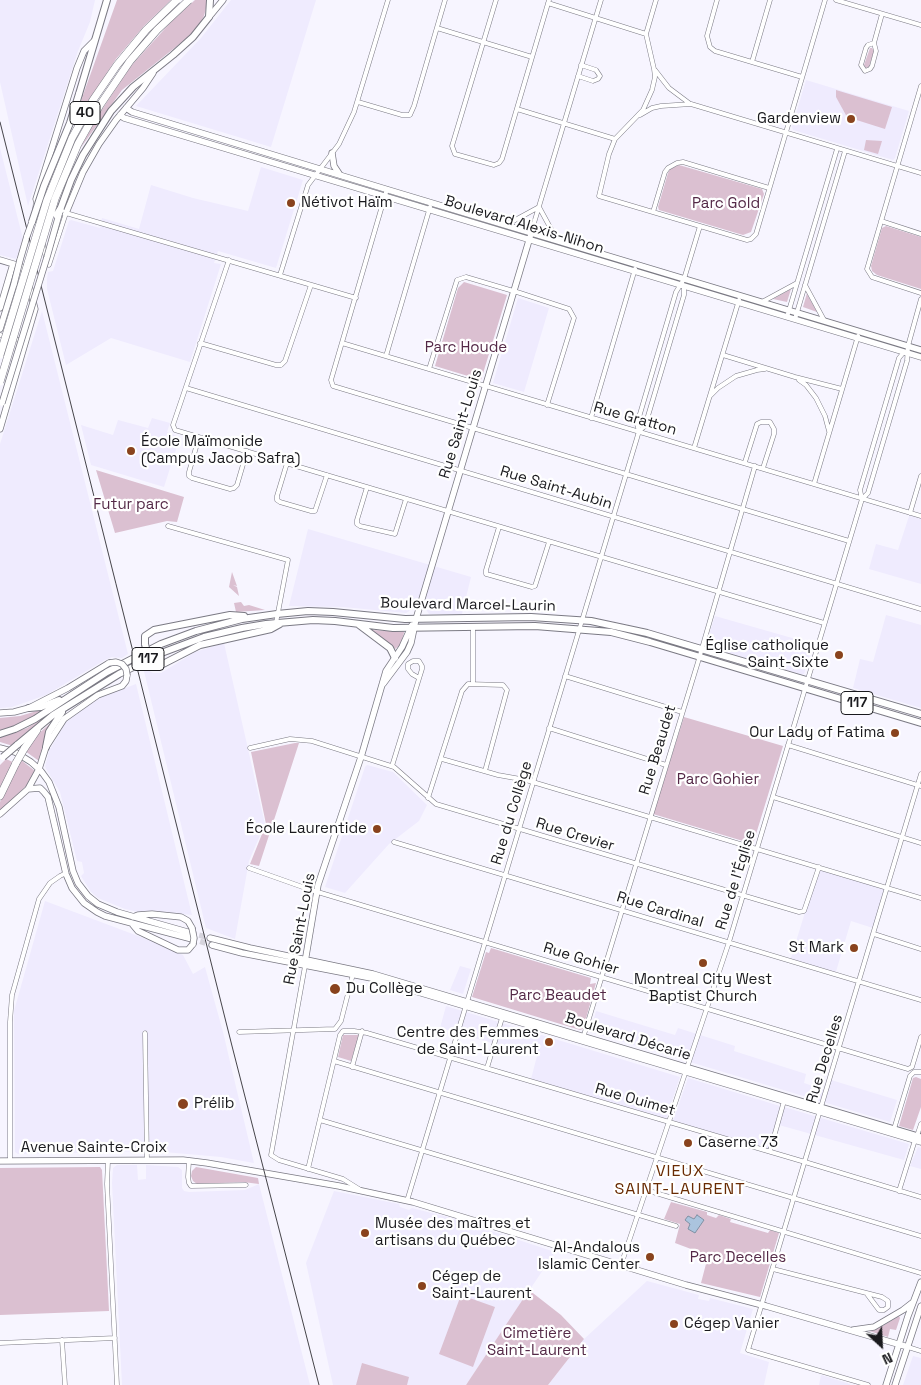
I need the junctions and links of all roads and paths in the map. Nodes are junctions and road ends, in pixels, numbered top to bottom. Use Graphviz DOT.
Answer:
graph roads {
  1 [pos="107,0"];
  2 [pos="177,0"];
  3 [pos="189,0"];
  4 [pos="210,0"];
  5 [pos="223,0"];
  6 [pos="388,0"];
  7 [pos="445,0"];
  8 [pos="496,0"];
  9 [pos="601,0"];
  10 [pos="656,0"];
  11 [pos="717,0"];
  12 [pos="770,0"];
  13 [pos="825,0"];
  14 [pos="836,0"];
  15 [pos="548,2"];
  16 [pos="882,14"];
  17 [pos="209,17"];
  18 [pos="596,17"];
  19 [pos="921,25"];
  20 [pos="437,28"];
  21 [pos="646,34"];
  22 [pos="94,41"];
  23 [pos="483,42"];
  24 [pos="874,43"];
  25 [pos="532,57"];
  26 [pos="752,62"];
  27 [pos="581,64"];
  28 [pos="155,69"];
  29 [pos="654,69"];
  30 [pos="578,76"];
  31 [pos="802,77"];
  32 [pos="921,86"];
  33 [pos="358,102"];
  34 [pos="691,104"];
  35 [pos="126,108"];
  36 [pos="517,109"];
  37 [pos="120,115"];
  38 [pos="638,117"];
  39 [pos="563,124"];
  40 [pos="785,132"];
  41 [pos="615,139"];
  42 [pos="837,149"];
  43 [pos="845,151"];
  44 [pos="332,153"];
  45 [pos="897,166"];
  46 [pos="320,169"];
  47 [pos="921,173"];
  48 [pos="315,175"];
  49 [pos="340,175"];
  50 [pos="769,188"];
  51 [pos="387,189"];
  52 [pos="385,196"];
  53 [pos="36,199"];
  54 [pos="432,203"];
  55 [pos="539,207"];
  56 [pos="429,209"];
  57 [pos="63,211"];
  58 [pos="653,212"];
  59 [pos="881,221"];
  60 [pos="32,222"];
  61 [pos="505,225"];
  62 [pos="700,226"];
  63 [pos="46,231"];
  64 [pos="531,233"];
  65 [pos="921,234"];
  66 [pos="529,240"];
  67 [pos="557,240"];
  68 [pos="32,248"];
  69 [pos="49,259"];
  70 [pos="0,260"];
  71 [pos="228,260"];
  72 [pos="13,264"];
  73 [pos="637,264"];
  74 [pos="50,265"];
  75 [pos="634,271"];
  76 [pos="280,275"];
  77 [pos="684,279"];
  78 [pos="797,283"];
  79 [pos="311,285"];
  80 [pos="682,285"];
  81 [pos="805,286"];
  82 [pos="514,291"];
  83 [pos="921,293"];
  84 [pos="740,295"];
  85 [pos="356,298"];
  86 [pos="921,299"];
  87 [pos="738,302"];
  88 [pos="762,302"];
  89 [pos="0,308"];
  90 [pos="789,310"];
  91 [pos="797,312"];
  92 [pos="787,317"];
  93 [pos="795,319"];
  94 [pos="824,320"];
  95 [pos="0,329"];
  96 [pos="0,335"];
  97 [pos="859,335"];
  98 [pos="26,342"];
  99 [pos="200,343"];
  100 [pos="342,343"];
  101 [pos="908,346"];
  102 [pos="921,350"];
  103 [pos="906,352"];
  104 [pos="0,354"];
  105 [pos="722,354"];
  106 [pos="386,356"];
  107 [pos="921,357"];
  108 [pos="768,368"];
  109 [pos="429,369"];
  110 [pos="795,377"];
  111 [pos="0,382"];
  112 [pos="486,385"];
  113 [pos="186,388"];
  114 [pos="842,389"];
  115 [pos="710,397"];
  116 [pos="547,405"];
  117 [pos="1,406"];
  118 [pos="591,418"];
  119 [pos="473,428"];
  120 [pos="0,429"];
  121 [pos="829,431"];
  122 [pos="639,432"];
  123 [pos="199,437"];
  124 [pos="694,448"];
  125 [pos="247,452"];
  126 [pos="745,462"];
  127 [pos="287,463"];
  128 [pos="755,466"];
  129 [pos="764,468"];
  130 [pos="460,471"];
  131 [pos="626,474"];
  132 [pos="327,475"];
  133 [pos="921,476"];
  134 [pos="814,484"];
  135 [pos="366,487"];
  136 [pos="862,498"];
  137 [pos="406,499"];
  138 [pos="742,510"];
  139 [pos="448,512"];
  140 [pos="910,513"];
  141 [pos="613,516"];
  142 [pos="921,516"];
  143 [pos="168,526"];
  144 [pos="499,527"];
  145 [pos="849,541"];
  146 [pos="549,542"];
  147 [pos="730,551"];
  148 [pos="601,557"];
  149 [pos="837,583"];
  150 [pos="718,592"];
  151 [pos="921,609"];
  152 [pos="276,614"];
  153 [pos="253,616"];
  154 [pos="416,619"];
  155 [pos="582,620"];
  156 [pos="284,622"];
  157 [pos="276,623"];
  158 [pos="357,624"];
  159 [pos="824,624"];
  160 [pos="473,627"];
  161 [pos="413,628"];
  162 [pos="579,628"];
  163 [pos="701,649"];
  164 [pos="394,658"];
  165 [pos="699,658"];
  166 [pos="564,676"];
  167 [pos="419,678"];
  168 [pos="383,684"];
  169 [pos="473,684"];
  170 [pos="806,684"];
  171 [pos="67,697"];
  172 [pos="30,708"];
  173 [pos="65,709"];
  174 [pos="682,712"];
  175 [pos="0,713"];
  176 [pos="921,714"];
  177 [pos="921,723"];
  178 [pos="549,728"];
  179 [pos="36,730"];
  180 [pos="0,734"];
  181 [pos="788,745"];
  182 [pos="20,747"];
  183 [pos="46,747"];
  184 [pos="0,748"];
  185 [pos="250,748"];
  186 [pos="361,757"];
  187 [pos="2,758"];
  188 [pos="442,758"];
  189 [pos="666,765"];
  190 [pos="392,766"];
  191 [pos="39,769"];
  192 [pos="485,771"];
  193 [pos="921,774"];
  194 [pos="532,782"];
  195 [pos="919,786"];
  196 [pos="28,789"];
  197 [pos="0,796"];
  198 [pos="773,797"];
  199 [pos="428,798"];
  200 [pos="0,814"];
  201 [pos="649,817"];
  202 [pos="518,829"];
  203 [pos="903,838"];
  204 [pos="394,842"];
  205 [pos="921,843"];
  206 [pos="757,849"];
  207 [pos="636,864"];
  208 [pos="819,867"];
  209 [pos="249,868"];
  210 [pos="73,871"];
  211 [pos="66,874"];
  212 [pos="504,875"];
  213 [pos="887,888"];
  214 [pos="317,891"];
  215 [pos="743,895"];
  216 [pos="921,898"];
  217 [pos="622,910"];
  218 [pos="132,920"];
  219 [pos="874,934"];
  220 [pos="210,938"];
  221 [pos="192,939"];
  222 [pos="485,942"];
  223 [pos="728,942"];
  224 [pos="212,945"];
  225 [pos="921,949"];
  226 [pos="306,959"];
  227 [pos="305,966"];
  228 [pos="353,972"];
  229 [pos="602,977"];
  230 [pos="860,982"];
  231 [pos="921,1000"];
  232 [pos="466,1004"];
  233 [pos="706,1009"];
  234 [pos="502,1018"];
  235 [pos="292,1030"];
  236 [pos="239,1032"];
  237 [pos="362,1032"];
  238 [pos="145,1033"];
  239 [pos="921,1037"];
  240 [pos="583,1039"];
  241 [pos="839,1048"];
  242 [pos="450,1057"];
  243 [pos="334,1061"];
  244 [pos="352,1066"];
  245 [pos="487,1068"];
  246 [pos="686,1070"];
  247 [pos="921,1071"];
  248 [pos="439,1092"];
  249 [pos="784,1101"];
  250 [pos="821,1110"];
  251 [pos="320,1120"];
  252 [pos="669,1122"];
  253 [pos="921,1124"];
  254 [pos="894,1129"];
  255 [pos="918,1139"];
  256 [pos="422,1150"];
  257 [pos="770,1151"];
  258 [pos="272,1156"];
  259 [pos="656,1157"];
  260 [pos="147,1160"];
  261 [pos="189,1160"];
  262 [pos="0,1161"];
  263 [pos="10,1161"];
  264 [pos="108,1161"];
  265 [pos="805,1162"];
  266 [pos="308,1169"];
  267 [pos="246,1185"];
  268 [pos="361,1190"];
  269 [pos="646,1190"];
  270 [pos="899,1191"];
  271 [pos="794,1197"];
  272 [pos="921,1197"];
  273 [pos="407,1201"];
  274 [pos="637,1215"];
  275 [pos="676,1226"];
  276 [pos="784,1231"];
  277 [pos="921,1236"];
  278 [pos="621,1265"];
  279 [pos="773,1269"];
  280 [pos="921,1273"];
  281 [pos="921,1282"];
  282 [pos="867,1294"];
  283 [pos="913,1302"];
  284 [pos="762,1304"];
  285 [pos="921,1305"];
  286 [pos="851,1330"];
  287 [pos="115,1338"];
  288 [pos="62,1340"];
  289 [pos="0,1344"];
  290 [pos="899,1344"];
  291 [pos="908,1347"];
  292 [pos="921,1351"];
  293 [pos="65,1385"];
  294 [pos="117,1385"];
  295 [pos="868,1385"];
  296 [pos="886,1385"];
  297 [pos="895,1385"];
  1 -- 22 [label="main road"];
  2 -- 68 [label="highway, 40, bridge"];
  3 -- 63 [label="highway, 40, bridge"];
  4 -- 17 [label="main road"];
  5 -- 17 [label="street"];
  6 -- 33 [label="street"];
  7 -- 20 [label="street"];
  8 -- 23 [label="street"];
  9 -- 18 [label="street, Rue Saint-Louis"];
  10 -- 21 [label="street"];
  11 -- 26 [label="street"];
  12 -- 26 [label="street"];
  13 -- 31 [label="street"];
  14 -- 16 [label="street"];
  15 -- 18 [label="street"];
  15 -- 25 [label="street"];
  16 -- 19 [label="street"];
  16 -- 24 [label="street"];
  17 -- 28 [label="main road"];
  18 -- 21 [label="street"];
  18 -- 27 [label="street, Rue Saint-Louis"];
  20 -- 23 [label="street"];
  20 -- 33 [label="street"];
  21 -- 29 [label="street"];
  22 -- 53 [label="street"];
  22 -- 60 [label="main road, bridge"];
  23 -- 25 [label="street"];
  23 -- 36 [label="street"];
  24 -- 24 [label="street"];
  25 -- 36 [label="street"];
  26 -- 31 [label="street"];
  27 -- 30 [label="street, Rue Saint-Louis"];
  27 -- 30 [label="street"];
  28 -- 35 [label="street"];
  28 -- 57 [label="main road"];
  29 -- 34 [label="street"];
  29 -- 38 [label="street"];
  30 -- 39 [label="street, Rue Saint-Louis"];
  31 -- 40 [label="street"];
  32 -- 45 [label="street"];
  33 -- 44 [label="street"];
  34 -- 38 [label="street"];
  34 -- 40 [label="street"];
  35 -- 37 [label="street"];
  35 -- 46 [label="street, Boulevard Alexis-Nihon"];
  36 -- 39 [label="street"];
  37 -- 48 [label="street, Boulevard Alexis-Nihon"];
  37 -- 57 [label="street"];
  38 -- 41 [label="street"];
  39 -- 41 [label="street"];
  39 -- 55 [label="street, Rue Saint-Louis"];
  40 -- 42 [label="street"];
  40 -- 50 [label="street"];
  41 -- 58 [label="street"];
  42 -- 43 [label="street"];
  42 -- 78 [label="street"];
  43 -- 45 [label="street"];
  43 -- 81 [label="street"];
  44 -- 46 [label="street"];
  44 -- 49 [label="street"];
  45 -- 47 [label="street"];
  45 -- 59 [label="street"];
  46 -- 48 [label="street"];
  46 -- 49 [label="street, Boulevard Alexis-Nihon"];
  48 -- 52 [label="street, Boulevard Alexis-Nihon"];
  48 -- 76 [label="street"];
  49 -- 51 [label="street, Boulevard Alexis-Nihon"];
  50 -- 58 [label="street"];
  50 -- 62 [label="street"];
  51 -- 52 [label="street"];
  51 -- 54 [label="street, Boulevard Alexis-Nihon"];
  52 -- 56 [label="street, Boulevard Alexis-Nihon"];
  52 -- 85 [label="street"];
  53 -- 57 [label="street"];
  53 -- 69 [label="street"];
  54 -- 56 [label="street"];
  54 -- 61 [label="street, Boulevard Alexis-Nihon"];
  55 -- 61 [label="street"];
  55 -- 64 [label="street, Rue Saint-Louis"];
  55 -- 67 [label="street"];
  56 -- 66 [label="street, Boulevard Alexis-Nihon"];
  56 -- 106 [label="street"];
  57 -- 63 [label="highway, bridge"];
  57 -- 69 [label="street"];
  57 -- 71 [label="street"];
  57 -- 117 [label="street, bridge"];
  58 -- 62 [label="street"];
  59 -- 65 [label="street"];
  59 -- 83 [label="street"];
  60 -- 68 [label="highway, bridge"];
  60 -- 95 [label="street, bridge"];
  61 -- 64 [label="street, Boulevard Alexis-Nihon"];
  62 -- 77 [label="street, Rue du Collège"];
  63 -- 111 [label="highway, 40, bridge"];
  64 -- 66 [label="street, Rue Saint-Louis"];
  64 -- 67 [label="street, Boulevard Alexis-Nihon"];
  66 -- 75 [label="street, Boulevard Alexis-Nihon"];
  66 -- 82 [label="street, Rue Saint-Louis"];
  67 -- 73 [label="street, Boulevard Alexis-Nihon"];
  68 -- 104 [label="highway, 40, bridge"];
  69 -- 74 [label="street"];
  70 -- 72 [label="street"];
  71 -- 76 [label="street"];
  71 -- 99 [label="street"];
  72 -- 89 [label="street"];
  72 -- 98 [label="street"];
  73 -- 75 [label="street"];
  73 -- 77 [label="street, Boulevard Alexis-Nihon"];
  75 -- 80 [label="street, Boulevard Alexis-Nihon"];
  75 -- 118 [label="street"];
  76 -- 79 [label="street"];
  77 -- 80 [label="street, Rue du Collège"];
  77 -- 84 [label="street, Boulevard Alexis-Nihon"];
  78 -- 88 [label="street"];
  78 -- 90 [label="street"];
  79 -- 85 [label="street"];
  79 -- 99 [label="street"];
  80 -- 87 [label="street, Boulevard Alexis-Nihon"];
  80 -- 122 [label="street, Rue du Collège"];
  80 -- 122 [label="street, Rue du Collège"];
  81 -- 91 [label="street"];
  81 -- 94 [label="street"];
  82 -- 109 [label="street"];
  82 -- 112 [label="street, Rue Saint-Louis"];
  82 -- 116 [label="street"];
  84 -- 87 [label="street"];
  84 -- 88 [label="street, Boulevard Alexis-Nihon"];
  85 -- 100 [label="street"];
  86 -- 101 [label="street, Rue de l'Église"];
  87 -- 92 [label="street, Boulevard Alexis-Nihon"];
  87 -- 105 [label="street"];
  88 -- 90 [label="street, Boulevard Alexis-Nihon"];
  90 -- 91 [label="street, Boulevard Alexis-Nihon"];
  90 -- 92 [label="street"];
  91 -- 93 [label="street"];
  91 -- 94 [label="street, Boulevard Alexis-Nihon"];
  92 -- 93 [label="street, Boulevard Alexis-Nihon"];
  93 -- 97 [label="street, Boulevard Alexis-Nihon"];
  94 -- 97 [label="street, Boulevard Alexis-Nihon"];
  96 -- 98 [label="street"];
  97 -- 101 [label="street, Boulevard Alexis-Nihon"];
  97 -- 103 [label="street, Boulevard Alexis-Nihon"];
  97 -- 114 [label="street"];
  98 -- 120 [label="street"];
  99 -- 113 [label="street"];
  100 -- 106 [label="street, Rue Gratton"];
  100 -- 119 [label="street"];
  101 -- 102 [label="street, Boulevard Alexis-Nihon"];
  101 -- 103 [label="street, Rue de l'Église"];
  103 -- 107 [label="street, Boulevard Alexis-Nihon"];
  103 -- 136 [label="street, Rue de l'Église"];
  103 -- 136 [label="street, Rue de l'Église"];
  105 -- 108 [label="street"];
  105 -- 115 [label="street"];
  106 -- 109 [label="street, Rue Gratton"];
  108 -- 110 [label="street"];
  108 -- 115 [label="street"];
  109 -- 112 [label="street, Rue Gratton"];
  110 -- 114 [label="street"];
  110 -- 121 [label="street"];
  112 -- 116 [label="street, Rue Gratton"];
  112 -- 119 [label="street, Rue Saint-Louis"];
  113 -- 123 [label="street"];
  113 -- 130 [label="street, Rue Saint-Aubin"];
  114 -- 121 [label="street"];
  115 -- 124 [label="street"];
  116 -- 118 [label="street, Rue Gratton"];
  118 -- 122 [label="street, Rue Gratton"];
  119 -- 130 [label="street, Rue Saint-Louis"];
  119 -- 131 [label="street"];
  121 -- 134 [label="street"];
  122 -- 124 [label="street, Rue Gratton"];
  122 -- 131 [label="street, Rue du Collège"];
  123 -- 125 [label="street"];
  123 -- 125 [label="street"];
  124 -- 126 [label="street, Rue Gratton"];
  125 -- 127 [label="street"];
  126 -- 128 [label="street, Rue Gratton"];
  126 -- 129 [label="street"];
  127 -- 132 [label="street"];
  127 -- 132 [label="street"];
  128 -- 129 [label="street, Rue Gratton"];
  128 -- 138 [label="street, Rue Beaudet"];
  129 -- 134 [label="street, Rue Gratton"];
  130 -- 139 [label="street, Rue Saint-Louis"];
  130 -- 141 [label="street, Rue Saint-Aubin"];
  131 -- 138 [label="street"];
  131 -- 141 [label="street, Rue du Collège"];
  132 -- 135 [label="street"];
  133 -- 140 [label="street"];
  134 -- 136 [label="street, Rue Gratton"];
  135 -- 137 [label="street"];
  135 -- 137 [label="street"];
  136 -- 140 [label="street, Rue Gratton"];
  136 -- 145 [label="street, Rue de l'Église"];
  137 -- 139 [label="street"];
  138 -- 145 [label="street"];
  138 -- 147 [label="street, Rue Beaudet"];
  139 -- 144 [label="street"];
  139 -- 154 [label="street, Rue Saint-Louis"];
  140 -- 142 [label="street, Rue Gratton"];
  141 -- 147 [label="street, Rue Saint-Aubin"];
  141 -- 148 [label="street, Rue du Collège"];
  143 -- 152 [label="street"];
  144 -- 146 [label="street"];
  144 -- 146 [label="street"];
  145 -- 149 [label="street, Rue de l'Église"];
  146 -- 148 [label="street"];
  147 -- 149 [label="street, Rue Saint-Aubin"];
  147 -- 150 [label="street, Rue Beaudet"];
  148 -- 150 [label="street"];
  148 -- 155 [label="street, Rue du Collège"];
  149 -- 151 [label="street, Rue Saint-Aubin"];
  149 -- 159 [label="street, Rue de l'Église"];
  150 -- 159 [label="street"];
  150 -- 163 [label="street, Rue Beaudet"];
  152 -- 153 [label="main road, Boulevard Marcel-Laurin / 117"];
  152 -- 154 [label="main road, Boulevard Marcel-Laurin / 117"];
  152 -- 157 [label="street"];
  153 -- 156 [label="main road, bridge"];
  153 -- 171 [label="main road, Boulevard Marcel-Laurin / 117"];
  154 -- 155 [label="main road, Boulevard Marcel-Laurin / 117"];
  154 -- 161 [label="street, Rue Saint-Louis"];
  155 -- 162 [label="street, Rue du Collège"];
  155 -- 163 [label="main road, Boulevard Marcel-Laurin / 117"];
  156 -- 157 [label="main road, Boulevard Marcel-Laurin / 117"];
  156 -- 158 [label="main road, Boulevard Marcel-Laurin / 117"];
  157 -- 173 [label="main road, Boulevard Marcel-Laurin / 117"];
  158 -- 161 [label="main road, Boulevard Marcel-Laurin / 117"];
  158 -- 164 [label="main road"];
  159 -- 170 [label="street, Rue de l'Église"];
  160 -- 161 [label="main road, Boulevard Marcel-Laurin / 117"];
  160 -- 162 [label="main road, Boulevard Marcel-Laurin / 117"];
  160 -- 169 [label="street"];
  161 -- 164 [label="street, Rue Saint-Louis"];
  161 -- 168 [label="street, Rue Saint-Louis"];
  162 -- 165 [label="main road, Boulevard Marcel-Laurin / 117"];
  162 -- 166 [label="street, Rue du Collège"];
  163 -- 165 [label="street, Rue Beaudet"];
  163 -- 170 [label="main road, Boulevard Marcel-Laurin / 117"];
  164 -- 168 [label="street, Rue Saint-Louis"];
  165 -- 170 [label="main road, Boulevard Marcel-Laurin / 117"];
  165 -- 174 [label="street, Rue Beaudet"];
  166 -- 174 [label="street"];
  166 -- 178 [label="street, Rue du Collège"];
  167 -- 167 [label="street"];
  167 -- 190 [label="street"];
  168 -- 186 [label="street, Rue Saint-Louis"];
  169 -- 188 [label="street"];
  169 -- 192 [label="street"];
  170 -- 176 [label="main road, Boulevard Marcel-Laurin / 117"];
  170 -- 177 [label="main road, Boulevard Marcel-Laurin / 117"];
  170 -- 181 [label="street, Rue de l'Église"];
  171 -- 172 [label="main road"];
  171 -- 180 [label="main road, Boulevard Marcel-Laurin"];
  172 -- 175 [label="street"];
  172 -- 183 [label="street, bridge"];
  173 -- 179 [label="main road, Boulevard Marcel-Laurin"];
  173 -- 183 [label="main road"];
  174 -- 189 [label="street, Rue Beaudet"];
  178 -- 189 [label="street"];
  178 -- 194 [label="street, Rue du Collège"];
  179 -- 182 [label="highway"];
  181 -- 195 [label="street"];
  181 -- 198 [label="street, Rue de l'Église"];
  182 -- 187 [label="main road, bridge"];
  182 -- 197 [label="highway, bridge"];
  183 -- 191 [label="street"];
  184 -- 191 [label="street"];
  185 -- 186 [label="street, Rue Crevier"];
  186 -- 190 [label="street, Rue Crevier"];
  186 -- 214 [label="street, Rue Saint-Louis"];
  188 -- 192 [label="street"];
  188 -- 199 [label="street"];
  189 -- 201 [label="street, Rue Beaudet"];
  190 -- 199 [label="street, Rue Crevier"];
  191 -- 196 [label="street"];
  191 -- 210 [label="street"];
  192 -- 194 [label="street"];
  193 -- 195 [label="street, Rue Decelles"];
  194 -- 201 [label="street"];
  194 -- 202 [label="street, Rue du Collège"];
  195 -- 203 [label="street, Rue Decelles"];
  196 -- 200 [label="street"];
  196 -- 211 [label="street"];
  198 -- 203 [label="street"];
  198 -- 206 [label="street, Rue de l'Église"];
  199 -- 202 [label="street, Rue Crevier"];
  201 -- 206 [label="street"];
  201 -- 207 [label="street, Rue Beaudet"];
  202 -- 207 [label="street, Rue Crevier"];
  202 -- 212 [label="street, Rue du Collège"];
  203 -- 205 [label="street"];
  203 -- 213 [label="street, Rue Decelles"];
  204 -- 212 [label="street, Rue Cardinal"];
  206 -- 208 [label="street"];
  206 -- 215 [label="street, Rue de l'Église"];
  207 -- 215 [label="street, Rue Crevier"];
  207 -- 217 [label="street, Rue Beaudet"];
  208 -- 213 [label="street"];
  208 -- 215 [label="street, Rue Crevier"];
  209 -- 214 [label="street, Rue Gohier"];
  210 -- 211 [label="street"];
  210 -- 218 [label="street"];
  211 -- 218 [label="street"];
  211 -- 263 [label="street"];
  212 -- 217 [label="street, Rue Cardinal"];
  212 -- 222 [label="street, Rue du Collège"];
  213 -- 216 [label="street"];
  213 -- 219 [label="street, Rue Decelles"];
  214 -- 222 [label="street, Rue Gohier"];
  214 -- 226 [label="street, Rue Saint-Louis"];
  215 -- 223 [label="street, Rue de l'Église"];
  217 -- 223 [label="street, Rue Cardinal"];
  217 -- 229 [label="street, Rue Beaudet"];
  218 -- 221 [label="street"];
  218 -- 221 [label="street"];
  218 -- 221 [label="street, bridge"];
  219 -- 225 [label="street"];
  219 -- 230 [label="street, Rue Decelles"];
  220 -- 226 [label="street, Boulevard Décarie"];
  222 -- 229 [label="street, Rue Gohier"];
  222 -- 232 [label="street, Rue du Collège"];
  223 -- 230 [label="street, Rue Cardinal"];
  223 -- 233 [label="street, Rue de l'Église"];
  224 -- 227 [label="street, Boulevard Décarie"];
  226 -- 227 [label="street, Rue Saint-Louis"];
  226 -- 228 [label="street, Boulevard Décarie"];
  227 -- 228 [label="street, Boulevard Décarie"];
  227 -- 235 [label="street, Rue Saint-Louis"];
  228 -- 232 [label="street, Boulevard Décarie"];
  228 -- 235 [label="street"];
  229 -- 233 [label="street, Rue Gohier"];
  229 -- 240 [label="street, Rue Beaudet"];
  230 -- 231 [label="street, Rue Cardinal"];
  230 -- 241 [label="street, Rue Decelles"];
  232 -- 234 [label="street, Boulevard Décarie"];
  232 -- 240 [label="street, Boulevard Décarie"];
  232 -- 242 [label="street, Rue du Collège"];
  233 -- 241 [label="street, Rue Gohier"];
  233 -- 246 [label="street, Rue de l'Église"];
  234 -- 240 [label="street, Boulevard Décarie"];
  234 -- 245 [label="street"];
  235 -- 236 [label="street"];
  235 -- 258 [label="street, Rue Saint-Louis"];
  237 -- 242 [label="street, Rue Ouimet"];
  237 -- 243 [label="street, Rue Ouimet"];
  237 -- 244 [label="street"];
  238 -- 260 [label="street"];
  239 -- 241 [label="street, Rue Gohier"];
  240 -- 246 [label="street, Boulevard Décarie"];
  241 -- 250 [label="street, Rue Decelles"];
  242 -- 245 [label="street, Rue Ouimet"];
  242 -- 248 [label="street, Rue du Collège"];
  243 -- 244 [label="street"];
  243 -- 251 [label="street"];
  244 -- 248 [label="street"];
  245 -- 252 [label="street, Rue Ouimet"];
  246 -- 249 [label="street, Boulevard Décarie"];
  246 -- 250 [label="street, Boulevard Décarie"];
  246 -- 252 [label="street, Rue de l'Église"];
  247 -- 254 [label="street"];
  248 -- 256 [label="street, Rue du Collège"];
  248 -- 259 [label="street"];
  249 -- 250 [label="street, Boulevard Décarie"];
  249 -- 257 [label="street"];
  250 -- 254 [label="street, Boulevard Décarie"];
  250 -- 255 [label="street, Boulevard Décarie"];
  250 -- 265 [label="street, Rue Decelles"];
  251 -- 256 [label="street"];
  251 -- 266 [label="street"];
  252 -- 257 [label="street, Rue Ouimet"];
  252 -- 259 [label="street, Rue de l'Église"];
  253 -- 255 [label="street"];
  254 -- 255 [label="street, Boulevard Décarie"];
  255 -- 270 [label="street"];
  256 -- 273 [label="street, Rue du Collège"];
  256 -- 274 [label="street"];
  257 -- 265 [label="street, Rue Ouimet"];
  258 -- 266 [label="street, Avenue Sainte-Croix"];
  259 -- 269 [label="street, Rue de l'Église"];
  259 -- 271 [label="street"];
  260 -- 261 [label="street, Avenue Sainte-Croix"];
  260 -- 264 [label="street, Avenue Sainte-Croix"];
  261 -- 267 [label="street, Avenue Sainte-Croix"];
  261 -- 268 [label="street, Avenue Sainte-Croix"];
  262 -- 263 [label="street, Avenue Sainte-Croix"];
  263 -- 264 [label="street, Avenue Sainte-Croix"];
  264 -- 287 [label="street"];
  265 -- 270 [label="street, Rue Ouimet"];
  265 -- 271 [label="street, Rue Decelles"];
  266 -- 268 [label="street, Avenue Sainte-Croix"];
  268 -- 273 [label="street, Avenue Sainte-Croix"];
  269 -- 274 [label="street, Rue de l'Église"];
  269 -- 276 [label="street"];
  270 -- 272 [label="street, Rue Ouimet"];
  271 -- 276 [label="street, Rue Decelles"];
  271 -- 277 [label="street"];
  273 -- 278 [label="street, Avenue Sainte-Croix"];
  274 -- 275 [label="street"];
  274 -- 278 [label="street, Rue de l'Église"];
  276 -- 279 [label="street, Rue Decelles"];
  276 -- 280 [label="street"];
  278 -- 284 [label="street, Avenue Sainte-Croix"];
  279 -- 282 [label="street"];
  279 -- 284 [label="street, Rue Decelles"];
  281 -- 283 [label="street"];
  282 -- 282 [label="street"];
  283 -- 285 [label="street"];
  283 -- 286 [label="street, Avenue Sainte-Croix"];
  283 -- 290 [label="street"];
  284 -- 286 [label="street, Avenue Sainte-Croix"];
  284 -- 295 [label="street, Rue Decelles"];
  285 -- 291 [label="street"];
  286 -- 290 [label="street, Avenue Sainte-Croix"];
  287 -- 288 [label="street"];
  287 -- 294 [label="street"];
  288 -- 289 [label="street"];
  288 -- 293 [label="street"];
  290 -- 291 [label="street, Avenue Sainte-Croix"];
  290 -- 296 [label="street"];
  291 -- 292 [label="street, Avenue Sainte-Croix"];
  291 -- 297 [label="street"];
}
